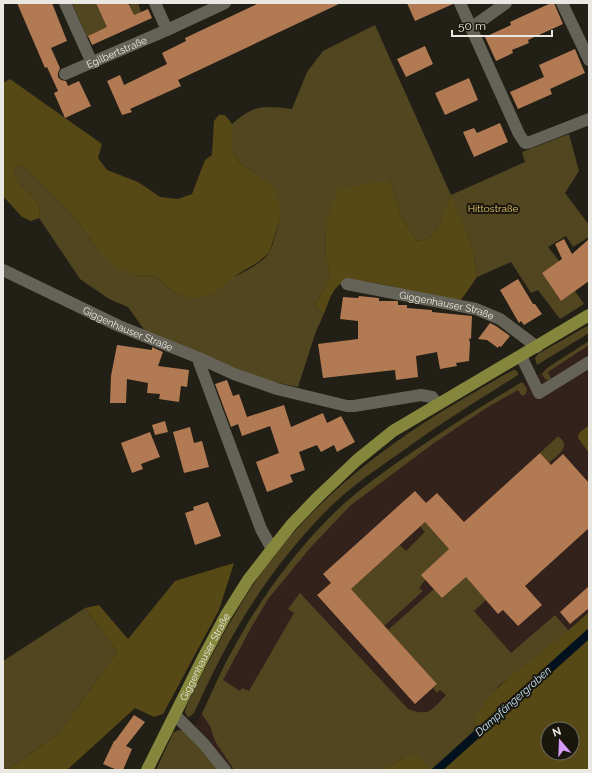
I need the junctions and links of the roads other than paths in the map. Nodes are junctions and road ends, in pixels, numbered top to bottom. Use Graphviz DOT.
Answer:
graph roads {
  1 [pos="65,3"];
  2 [pos="155,3"];
  3 [pos="225,3"];
  4 [pos="460,3"];
  5 [pos="506,3"];
  6 [pos="562,3"];
  7 [pos="471,28"];
  8 [pos="168,30"];
  9 [pos="589,60"];
  10 [pos="92,63"];
  11 [pos="66,74"];
  12 [pos="589,119"];
  13 [pos="3,270"];
  14 [pos="347,284"];
  15 [pos="589,315"];
  16 [pos="537,347"];
  17 [pos="521,356"];
  18 [pos="199,358"];
  19 [pos="589,362"];
  20 [pos="437,404"];
  21 [pos="272,549"];
  22 [pos="175,715"];
  23 [pos="147,770"];
  24 [pos="224,770"];
  1 -- 10 [label="street"];
  2 -- 8 [label="street"];
  3 -- 8 [label="street, Egilbertstraße"];
  4 -- 7 [label="street"];
  5 -- 7 [label="street"];
  6 -- 9 [label="street"];
  7 -- 12 [label="street"];
  8 -- 10 [label="street, Egilbertstraße"];
  10 -- 11 [label="street, Egilbertstraße"];
  13 -- 18 [label="street, Giggenhauser Straße"];
  14 -- 16 [label="street, Giggenhauser Straße"];
  15 -- 16 [label="main road, Giggenhauser Straße"];
  16 -- 17 [label="main road, Giggenhauser Straße"];
  17 -- 19 [label="street"];
  17 -- 20 [label="main road, Giggenhauser Straße"];
  18 -- 20 [label="street, Giggenhauser Straße"];
  18 -- 21 [label="street"];
  20 -- 21 [label="main road, Giggenhauser Straße"];
  21 -- 22 [label="main road, Giggenhauser Straße"];
  22 -- 23 [label="main road, Giggenhauser Straße"];
  22 -- 24 [label="street"];
}
